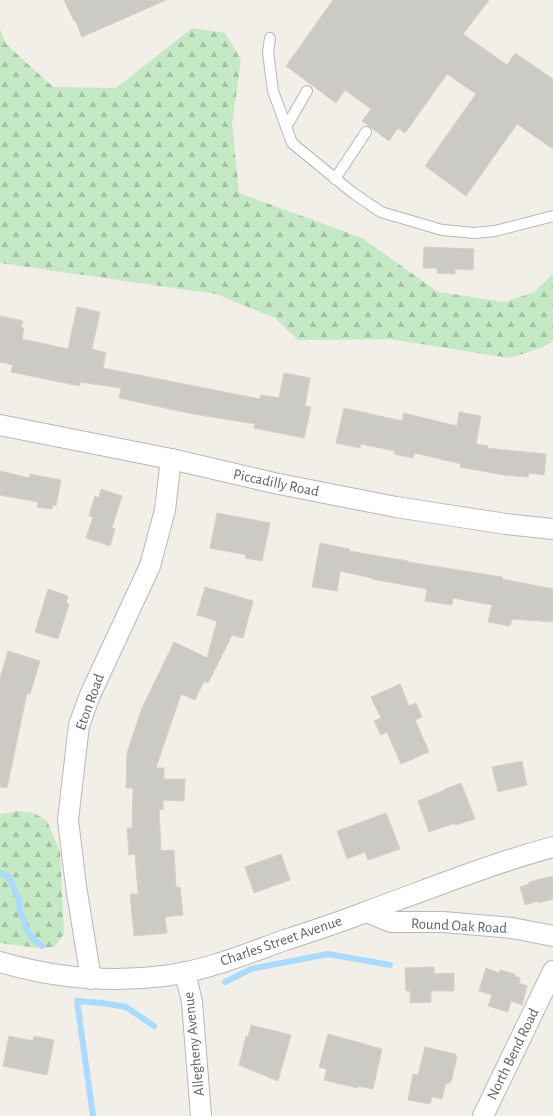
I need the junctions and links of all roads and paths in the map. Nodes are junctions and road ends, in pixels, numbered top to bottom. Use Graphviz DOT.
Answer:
graph roads {
  1 [pos="270,38"];
  2 [pos="306,92"];
  3 [pos="286,127"];
  4 [pos="366,132"];
  5 [pos="335,179"];
  6 [pos="553,216"];
  7 [pos="0,425"];
  8 [pos="171,459"];
  9 [pos="553,529"];
  10 [pos="553,847"];
  11 [pos="367,912"];
  12 [pos="553,936"];
  13 [pos="0,962"];
  14 [pos="553,971"];
  15 [pos="186,972"];
  16 [pos="91,979"];
  17 [pos="201,1116"];
  18 [pos="483,1116"];
  1 -- 3 [label="lane"];
  2 -- 3 [label="lane"];
  3 -- 5 [label="lane"];
  4 -- 5 [label="lane"];
  5 -- 6 [label="lane"];
  7 -- 8 [label="street, Piccadilly Road"];
  8 -- 9 [label="street, Piccadilly Road"];
  8 -- 16 [label="street, Eton Road"];
  10 -- 11 [label="street, Charles Street Avenue"];
  11 -- 12 [label="street, Round Oak Road"];
  11 -- 15 [label="street, Charles Street Avenue"];
  13 -- 16 [label="street, Charles Street Avenue"];
  14 -- 18 [label="street, North Bend Road"];
  15 -- 16 [label="street, Charles Street Avenue"];
  15 -- 17 [label="street, Allegheny Avenue"];
}
